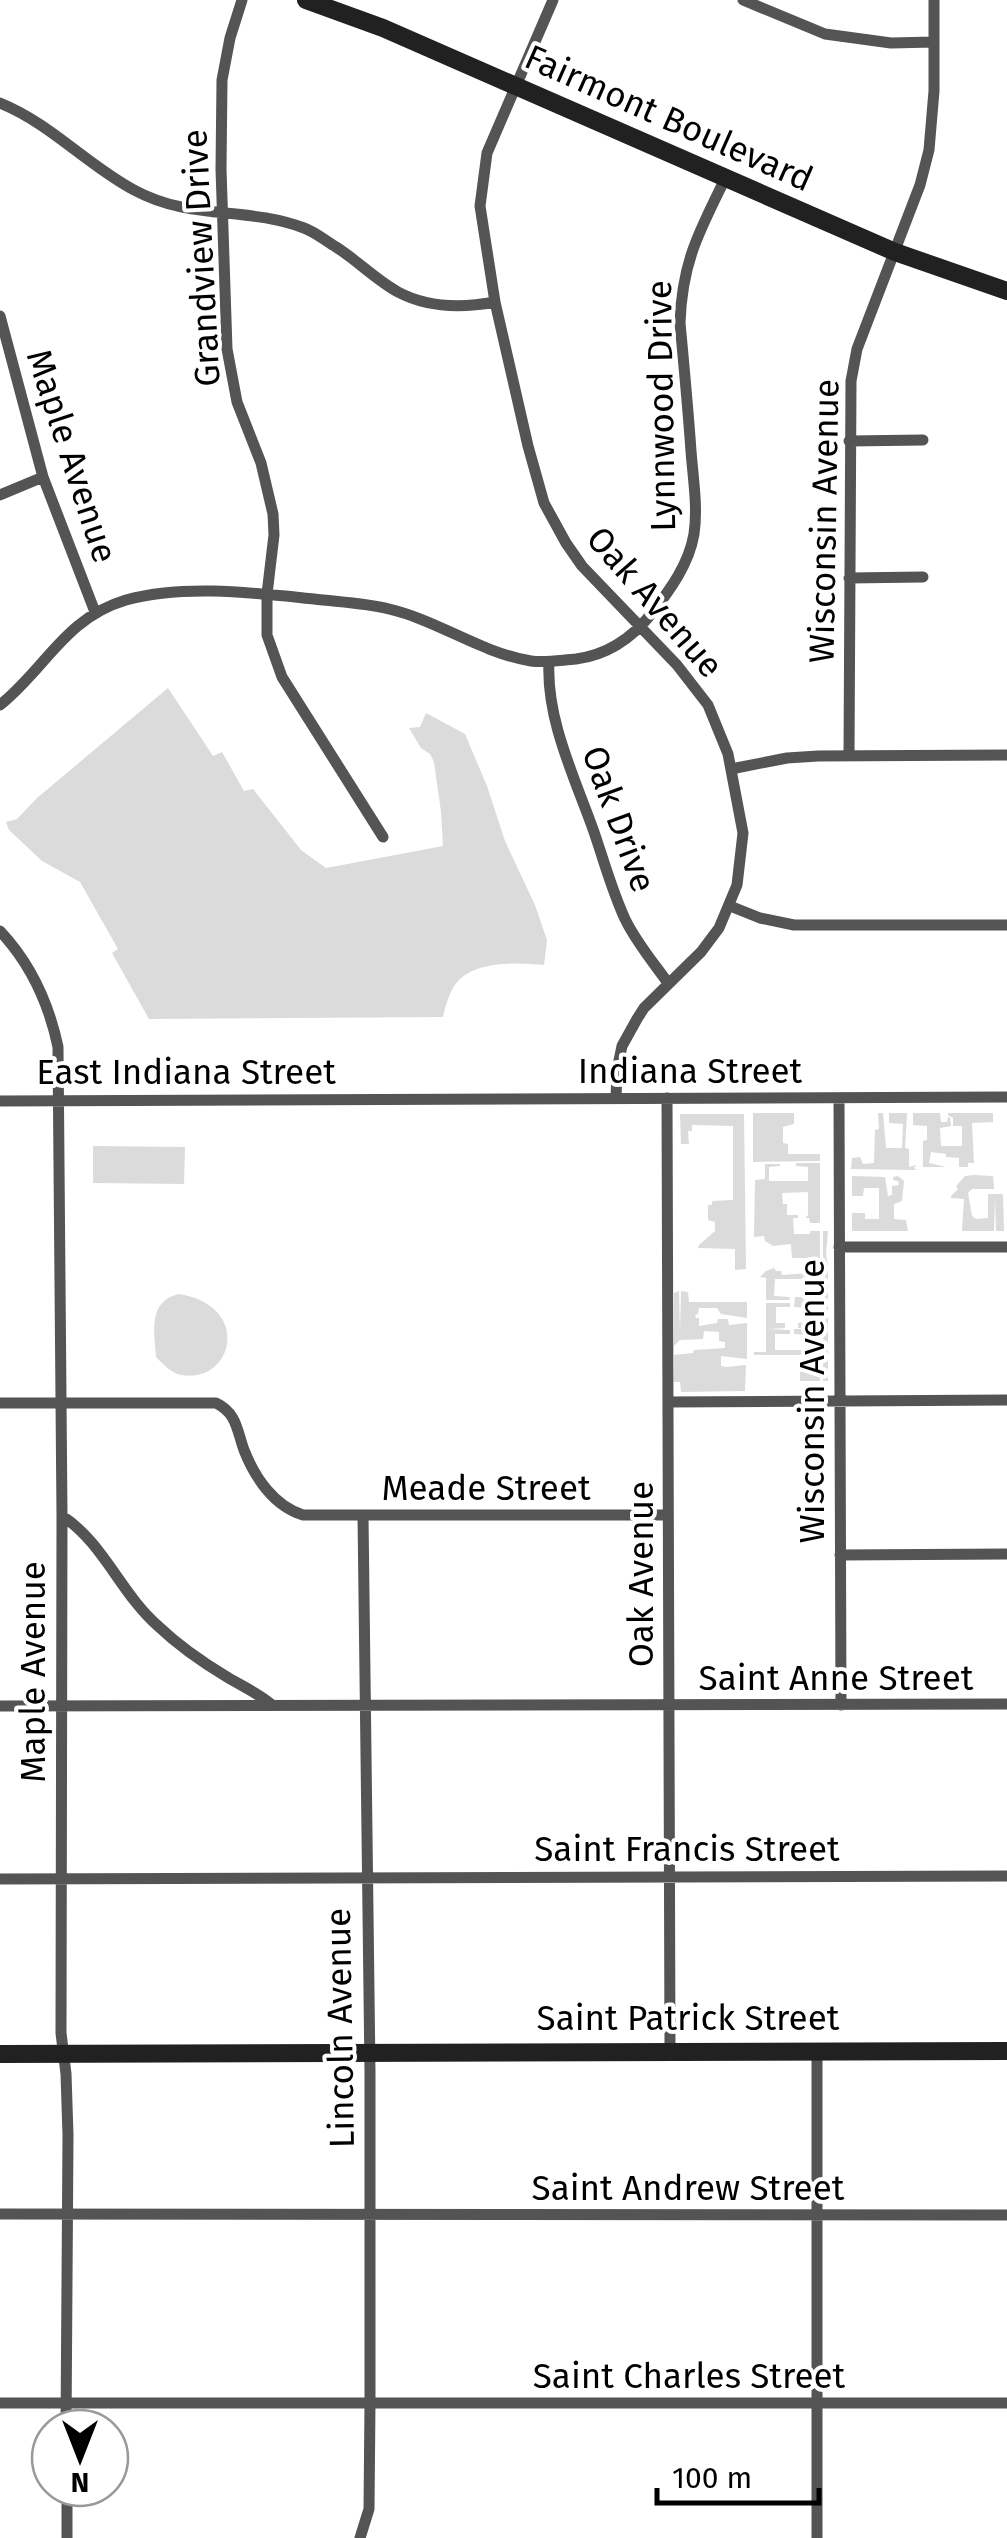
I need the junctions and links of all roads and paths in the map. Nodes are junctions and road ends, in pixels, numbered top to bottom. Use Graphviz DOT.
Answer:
graph roads {
  1 [pos="242,0"];
  2 [pos="306,0"];
  3 [pos="553,0"];
  4 [pos="743,0"];
  5 [pos="934,0"];
  6 [pos="934,42"];
  7 [pos="516,85"];
  8 [pos="0,103"];
  9 [pos="725,179"];
  10 [pos="224,213"];
  11 [pos="894,252"];
  12 [pos="1007,291"];
  13 [pos="495,302"];
  14 [pos="0,316"];
  15 [pos="923,440"];
  16 [pos="849,442"];
  17 [pos="43,477"];
  18 [pos="0,495"];
  19 [pos="923,577"];
  20 [pos="849,578"];
  21 [pos="266,594"];
  22 [pos="94,612"];
  23 [pos="641,627"];
  24 [pos="548,662"];
  25 [pos="0,704"];
  26 [pos="1007,755"];
  27 [pos="849,756"];
  28 [pos="732,769"];
  29 [pos="382,837"];
  30 [pos="730,906"];
  31 [pos="1007,925"];
  32 [pos="0,931"];
  33 [pos="668,982"];
  34 [pos="616,1098"];
  35 [pos="667,1098"];
  36 [pos="838,1098"];
  37 [pos="1007,1098"];
  38 [pos="373,1099"];
  39 [pos="0,1100"];
  40 [pos="59,1101"];
  41 [pos="839,1247"];
  42 [pos="1007,1247"];
  43 [pos="1007,1400"];
  44 [pos="840,1401"];
  45 [pos="59,1402"];
  46 [pos="668,1402"];
  47 [pos="0,1403"];
  48 [pos="668,1515"];
  49 [pos="62,1516"];
  50 [pos="363,1516"];
  51 [pos="1007,1554"];
  52 [pos="840,1555"];
  53 [pos="1007,1704"];
  54 [pos="272,1705"];
  55 [pos="841,1705"];
  56 [pos="0,1706"];
  57 [pos="60,1706"];
  58 [pos="365,1706"];
  59 [pos="669,1706"];
  60 [pos="1007,1876"];
  61 [pos="366,1877"];
  62 [pos="670,1877"];
  63 [pos="61,1878"];
  64 [pos="0,1879"];
  65 [pos="670,2050"];
  66 [pos="817,2050"];
  67 [pos="1007,2051"];
  68 [pos="64,2053"];
  69 [pos="369,2053"];
  70 [pos="0,2054"];
  71 [pos="0,2214"];
  72 [pos="69,2214"];
  73 [pos="370,2215"];
  74 [pos="818,2215"];
  75 [pos="1007,2215"];
  76 [pos="0,2403"];
  77 [pos="66,2403"];
  78 [pos="1007,2403"];
  79 [pos="370,2404"];
  80 [pos="818,2404"];
  81 [pos="66,2408"];
  82 [pos="67,2508"];
  83 [pos="67,2538"];
  84 [pos="360,2538"];
  85 [pos="817,2538"];
  1 -- 10 [label="street, Grandview Drive"];
  2 -- 7 [label="main road, Fairmont Boulevard"];
  3 -- 7 [label="street, Oak Avenue"];
  4 -- 6 [label="street"];
  5 -- 6 [label="street, Wisconsin Avenue"];
  6 -- 11 [label="street, Wisconsin Avenue"];
  7 -- 9 [label="main road, Fairmont Boulevard"];
  7 -- 13 [label="street, Oak Avenue"];
  8 -- 10 [label="street"];
  9 -- 11 [label="main road, Fairmont Boulevard"];
  9 -- 23 [label="street, Lynnwood Drive"];
  10 -- 13 [label="street"];
  10 -- 21 [label="street, Grandview Drive"];
  11 -- 12 [label="main road, Fairmont Boulevard"];
  11 -- 16 [label="street, Wisconsin Avenue"];
  13 -- 23 [label="street, Oak Avenue"];
  14 -- 17 [label="street, Maple Avenue"];
  15 -- 16 [label="street"];
  16 -- 20 [label="street, Wisconsin Avenue"];
  17 -- 18 [label="street"];
  17 -- 22 [label="street, Maple Avenue"];
  19 -- 20 [label="street"];
  20 -- 27 [label="street, Wisconsin Avenue"];
  21 -- 22 [label="street"];
  21 -- 24 [label="street"];
  21 -- 29 [label="street, Grandview Drive"];
  22 -- 25 [label="street"];
  23 -- 24 [label="street"];
  23 -- 28 [label="street, Oak Avenue"];
  24 -- 33 [label="street, Oak Drive"];
  26 -- 27 [label="street"];
  27 -- 28 [label="street"];
  28 -- 30 [label="street, Oak Avenue"];
  30 -- 31 [label="street"];
  30 -- 33 [label="street, Oak Avenue"];
  32 -- 40 [label="street, Maple Avenue"];
  33 -- 34 [label="street, Oak Avenue"];
  34 -- 35 [label="street, Indiana Street"];
  34 -- 38 [label="street, Indiana Street"];
  35 -- 36 [label="street, Indiana Street"];
  35 -- 46 [label="street, Oak Avenue"];
  36 -- 37 [label="street, Indiana Street"];
  36 -- 41 [label="street, Wisconsin Avenue"];
  38 -- 40 [label="street, East Indiana Street"];
  39 -- 40 [label="street, East Indiana Street"];
  40 -- 45 [label="street, Maple Avenue"];
  41 -- 42 [label="street"];
  41 -- 44 [label="street, Wisconsin Avenue"];
  43 -- 44 [label="street"];
  44 -- 46 [label="street"];
  44 -- 52 [label="street, Wisconsin Avenue"];
  45 -- 47 [label="street"];
  45 -- 49 [label="street, Maple Avenue"];
  45 -- 50 [label="street, Meade Street"];
  46 -- 48 [label="street, Oak Avenue"];
  48 -- 50 [label="street, Meade Street"];
  48 -- 59 [label="street, Oak Avenue"];
  49 -- 54 [label="street"];
  49 -- 57 [label="street, Maple Avenue"];
  50 -- 58 [label="street, Lincoln Avenue"];
  51 -- 52 [label="street"];
  52 -- 55 [label="street, Wisconsin Avenue"];
  53 -- 55 [label="street, Saint Anne Street"];
  54 -- 57 [label="street, Saint Anne Street"];
  54 -- 58 [label="street, Saint Anne Street"];
  55 -- 59 [label="street, Saint Anne Street"];
  56 -- 57 [label="street, Saint Anne Street"];
  57 -- 63 [label="street, Maple Avenue"];
  58 -- 59 [label="street, Saint Anne Street"];
  58 -- 61 [label="street, Lincoln Avenue"];
  59 -- 62 [label="street, Oak Avenue"];
  60 -- 62 [label="street, Saint Francis Street"];
  61 -- 62 [label="street, Saint Francis Street"];
  61 -- 63 [label="street, Saint Francis Street"];
  61 -- 69 [label="street, Lincoln Avenue"];
  62 -- 65 [label="street, Oak Avenue"];
  63 -- 64 [label="street, Saint Francis Street"];
  63 -- 68 [label="street, Maple Avenue"];
  65 -- 66 [label="main road, Saint Patrick Street"];
  65 -- 69 [label="main road, Saint Patrick Street"];
  66 -- 67 [label="main road, Saint Patrick Street"];
  66 -- 74 [label="street"];
  68 -- 69 [label="main road, Saint Patrick Street"];
  68 -- 70 [label="main road, Saint Patrick Street"];
  68 -- 72 [label="street, Maple Avenue"];
  69 -- 73 [label="street, Lincoln Avenue"];
  71 -- 72 [label="street, Saint Andrew Street"];
  72 -- 73 [label="street, Saint Andrew Street"];
  72 -- 77 [label="street, Maple Avenue"];
  73 -- 74 [label="street, Saint Andrew Street"];
  73 -- 79 [label="street, Lincoln Avenue"];
  74 -- 75 [label="street, Saint Andrew Street"];
  74 -- 80 [label="street"];
  76 -- 77 [label="street, Saint Charles Street"];
  77 -- 79 [label="street, Saint Charles Street"];
  77 -- 81 [label="street, Maple Avenue"];
  78 -- 80 [label="street, Saint Charles Street"];
  79 -- 80 [label="street, Saint Charles Street"];
  79 -- 84 [label="street, Lincoln Avenue"];
  80 -- 85 [label="street"];
  82 -- 83 [label="street"];
}
